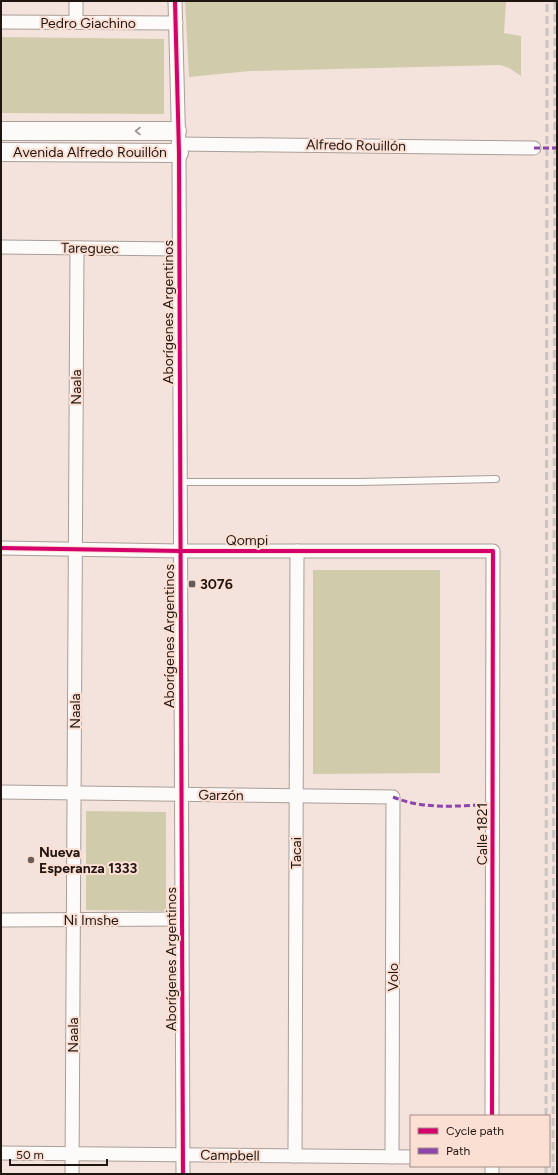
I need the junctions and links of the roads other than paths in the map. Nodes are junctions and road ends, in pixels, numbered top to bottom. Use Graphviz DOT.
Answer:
graph roads {
  1 [pos="76,1"];
  2 [pos="175,1"];
  3 [pos="1,22"];
  4 [pos="76,22"];
  5 [pos="176,23"];
  6 [pos="1,131"];
  7 [pos="178,143"];
  8 [pos="534,148"];
  9 [pos="1,152"];
  10 [pos="1,247"];
  11 [pos="77,248"];
  12 [pos="179,249"];
  13 [pos="496,479"];
  14 [pos="180,482"];
  15 [pos="1,548"];
  16 [pos="76,548"];
  17 [pos="180,551"];
  18 [pos="297,551"];
  19 [pos="494,551"];
  20 [pos="1,792"];
  21 [pos="74,793"];
  22 [pos="181,795"];
  23 [pos="296,796"];
  24 [pos="393,797"];
  25 [pos="182,919"];
  26 [pos="1,920"];
  27 [pos="74,920"];
  28 [pos="492,1115"];
  29 [pos="1,1153"];
  30 [pos="72,1154"];
  31 [pos="182,1155"];
  32 [pos="295,1156"];
  33 [pos="392,1157"];
  34 [pos="410,1157"];
  35 [pos="72,1174"];
  36 [pos="183,1174"];
  1 -- 4 [label="street"];
  2 -- 5 [label="street, Aborígenes Argentinos"];
  3 -- 4 [label="street, Pedro Giachino"];
  4 -- 5 [label="street, Pedro Giachino"];
  5 -- 7 [label="street, Aborígenes Argentinos"];
  7 -- 6 [label="street, Avenida Alfredo Rouillón, one-way"];
  7 -- 8 [label="street, Alfredo Rouillón"];
  7 -- 9 [label="street, Avenida Alfredo Rouillón"];
  7 -- 12 [label="street, Aborígenes Argentinos"];
  10 -- 11 [label="street, Tareguec"];
  11 -- 12 [label="street, Tareguec"];
  11 -- 16 [label="street, Naala"];
  12 -- 14 [label="street, Aborígenes Argentinos"];
  13 -- 14 [label="lane"];
  14 -- 17 [label="street, Aborígenes Argentinos"];
  15 -- 16 [label="street, Qompi"];
  16 -- 17 [label="street, Qompi"];
  16 -- 21 [label="street, Naala"];
  17 -- 18 [label="street, Qompi"];
  17 -- 22 [label="street, Aborígenes Argentinos"];
  18 -- 19 [label="street, Qompi"];
  18 -- 23 [label="street, Tacai"];
  19 -- 28 [label="street, Calle 1821"];
  20 -- 21 [label="street, Garzón"];
  21 -- 22 [label="street, Garzón"];
  21 -- 27 [label="street, Naala"];
  22 -- 23 [label="street, Garzón"];
  22 -- 25 [label="street, Aborígenes Argentinos"];
  23 -- 24 [label="street, Garzón"];
  23 -- 32 [label="street, Tacai"];
  24 -- 33 [label="street, Volo"];
  25 -- 27 [label="street, Ni Imshe"];
  25 -- 31 [label="street, Aborígenes Argentinos"];
  26 -- 27 [label="street, Ni Imshe"];
  27 -- 30 [label="street, Naala"];
  29 -- 30 [label="street, Campbell"];
  30 -- 31 [label="street, Campbell"];
  30 -- 35 [label="street, Naala"];
  31 -- 32 [label="street, Campbell"];
  31 -- 36 [label="street, Aborígenes Argentinos"];
  32 -- 33 [label="street, Campbell"];
  33 -- 34 [label="street, Campbell"];
}
